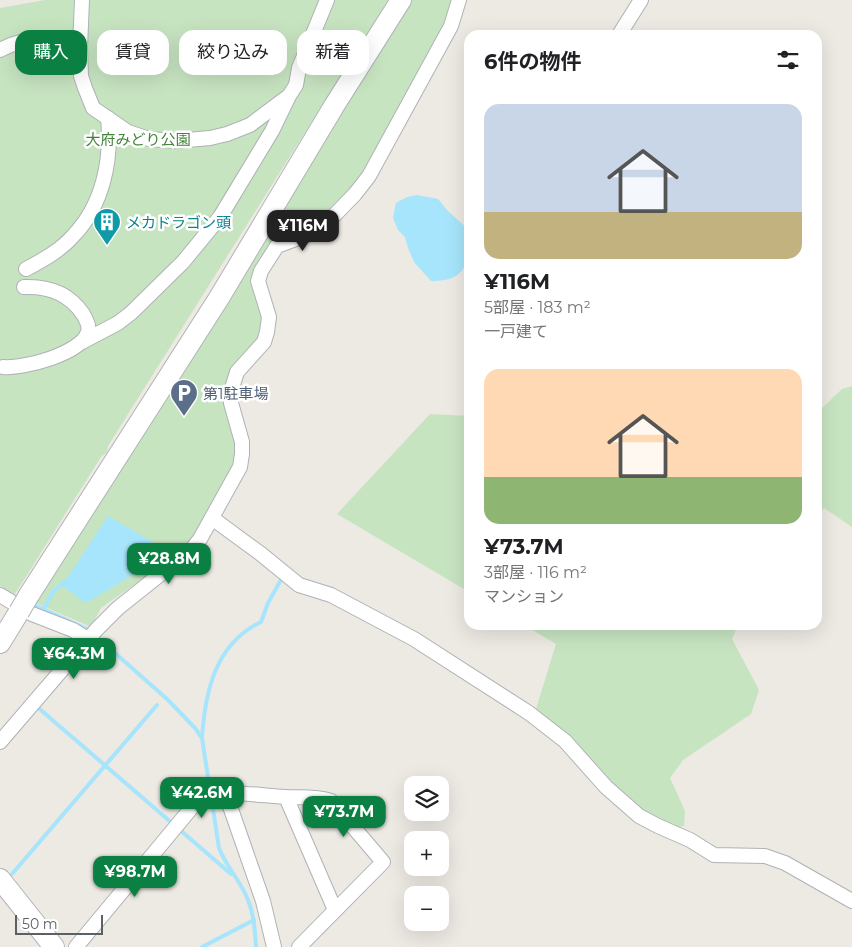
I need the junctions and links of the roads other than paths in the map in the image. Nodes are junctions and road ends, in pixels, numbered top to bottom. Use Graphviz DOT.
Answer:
graph roads {
  1 [pos="82,0"];
  2 [pos="327,0"];
  3 [pos="401,0"];
  4 [pos="459,0"];
  5 [pos="641,0"];
  6 [pos="81,30"];
  7 [pos="622,30"];
  8 [pos="15,43"];
  9 [pos="0,50"];
  10 [pos="81,75"];
  11 [pos="288,96"];
  12 [pos="108,118"];
  13 [pos="26,269"];
  14 [pos="24,288"];
  15 [pos="82,342"];
  16 [pos="3,367"];
  17 [pos="212,518"];
  18 [pos="0,595"];
  19 [pos="92,636"];
  20 [pos="0,643"];
  21 [pos="0,742"];
  22 [pos="215,793"];
  23 [pos="286,798"];
  24 [pos="0,879"];
  25 [pos="852,901"];
  26 [pos="335,910"];
  27 [pos="54,947"];
  28 [pos="76,947"];
  29 [pos="274,947"];
  30 [pos="299,947"];
  1 -- 6 [label="street"];
  2 -- 11 [label="street"];
  3 -- 20 [label="street, bridge"];
  4 -- 17 [label="street"];
  5 -- 7 [label="street"];
  8 -- 9 [label="street"];
  10 -- 12 [label="street"];
  11 -- 12 [label="street"];
  11 -- 15 [label="street"];
  12 -- 13 [label="street"];
  14 -- 15 [label="street"];
  15 -- 16 [label="street"];
  17 -- 19 [label="street"];
  17 -- 25 [label="street"];
  18 -- 19 [label="street"];
  19 -- 21 [label="street"];
  22 -- 23 [label="street"];
  22 -- 28 [label="street"];
  22 -- 29 [label="street"];
  23 -- 26 [label="street"];
  23 -- 26 [label="street"];
  24 -- 27 [label="street"];
  26 -- 30 [label="street"];
}
